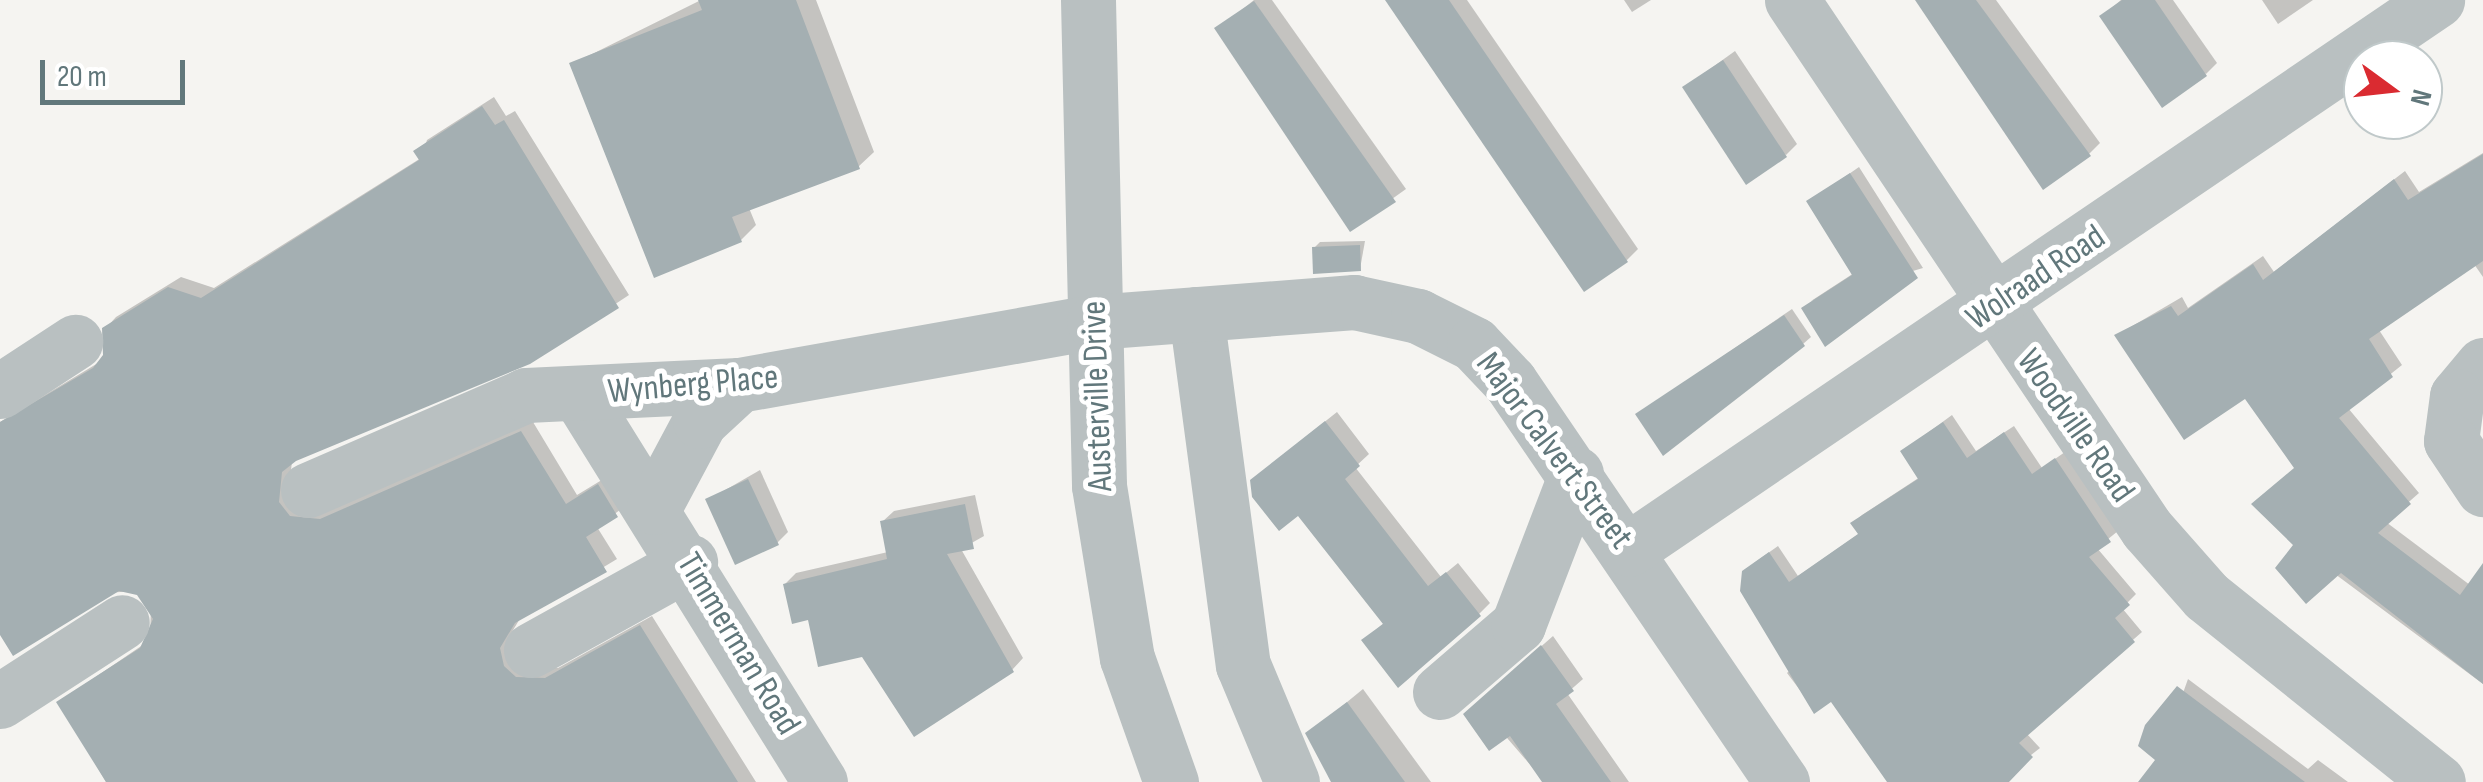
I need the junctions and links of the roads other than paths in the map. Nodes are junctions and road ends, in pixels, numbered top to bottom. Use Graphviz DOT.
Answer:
graph roads {
  1 [pos="1088,0"];
  2 [pos="1792,0"];
  3 [pos="2437,0"];
  4 [pos="1994,308"];
  5 [pos="1196,314"];
  6 [pos="1094,322"];
  7 [pos="75,342"];
  8 [pos="2483,365"];
  9 [pos="739,385"];
  10 [pos="0,391"];
  11 [pos="579,395"];
  12 [pos="1576,474"];
  13 [pos="2483,489"];
  14 [pos="308,490"];
  15 [pos="654,507"];
  16 [pos="1629,549"];
  17 [pos="690,562"];
  18 [pos="122,622"];
  19 [pos="531,650"];
  20 [pos="1440,692"];
  21 [pos="0,702"];
  22 [pos="820,782"];
  23 [pos="1171,782"];
  24 [pos="1292,782"];
  25 [pos="1782,782"];
  26 [pos="2438,782"];
  1 -- 6 [label="street, Austerville Drive"];
  2 -- 4 [label="street, Woodville Road"];
  3 -- 4 [label="street, Wolraad Road"];
  4 -- 16 [label="street, Wolraad Road"];
  4 -- 26 [label="street, Woodville Road"];
  5 -- 6 [label="street, Major Calvert Street"];
  5 -- 12 [label="street, Major Calvert Street"];
  5 -- 24 [label="street"];
  6 -- 9 [label="street, Wynberg Place"];
  6 -- 23 [label="street, Austerville Drive"];
  7 -- 10 [label="street"];
  8 -- 13 [label="street"];
  9 -- 11 [label="street, Wynberg Place"];
  9 -- 15 [label="street"];
  11 -- 14 [label="street, Wynberg Place"];
  11 -- 15 [label="street, Timmerman Road"];
  12 -- 16 [label="street, Major Calvert Street"];
  12 -- 20 [label="street"];
  15 -- 17 [label="street, Timmerman Road"];
  16 -- 25 [label="street, Major Calvert Street"];
  17 -- 19 [label="street"];
  17 -- 22 [label="street, Timmerman Road"];
  18 -- 21 [label="street"];
}
